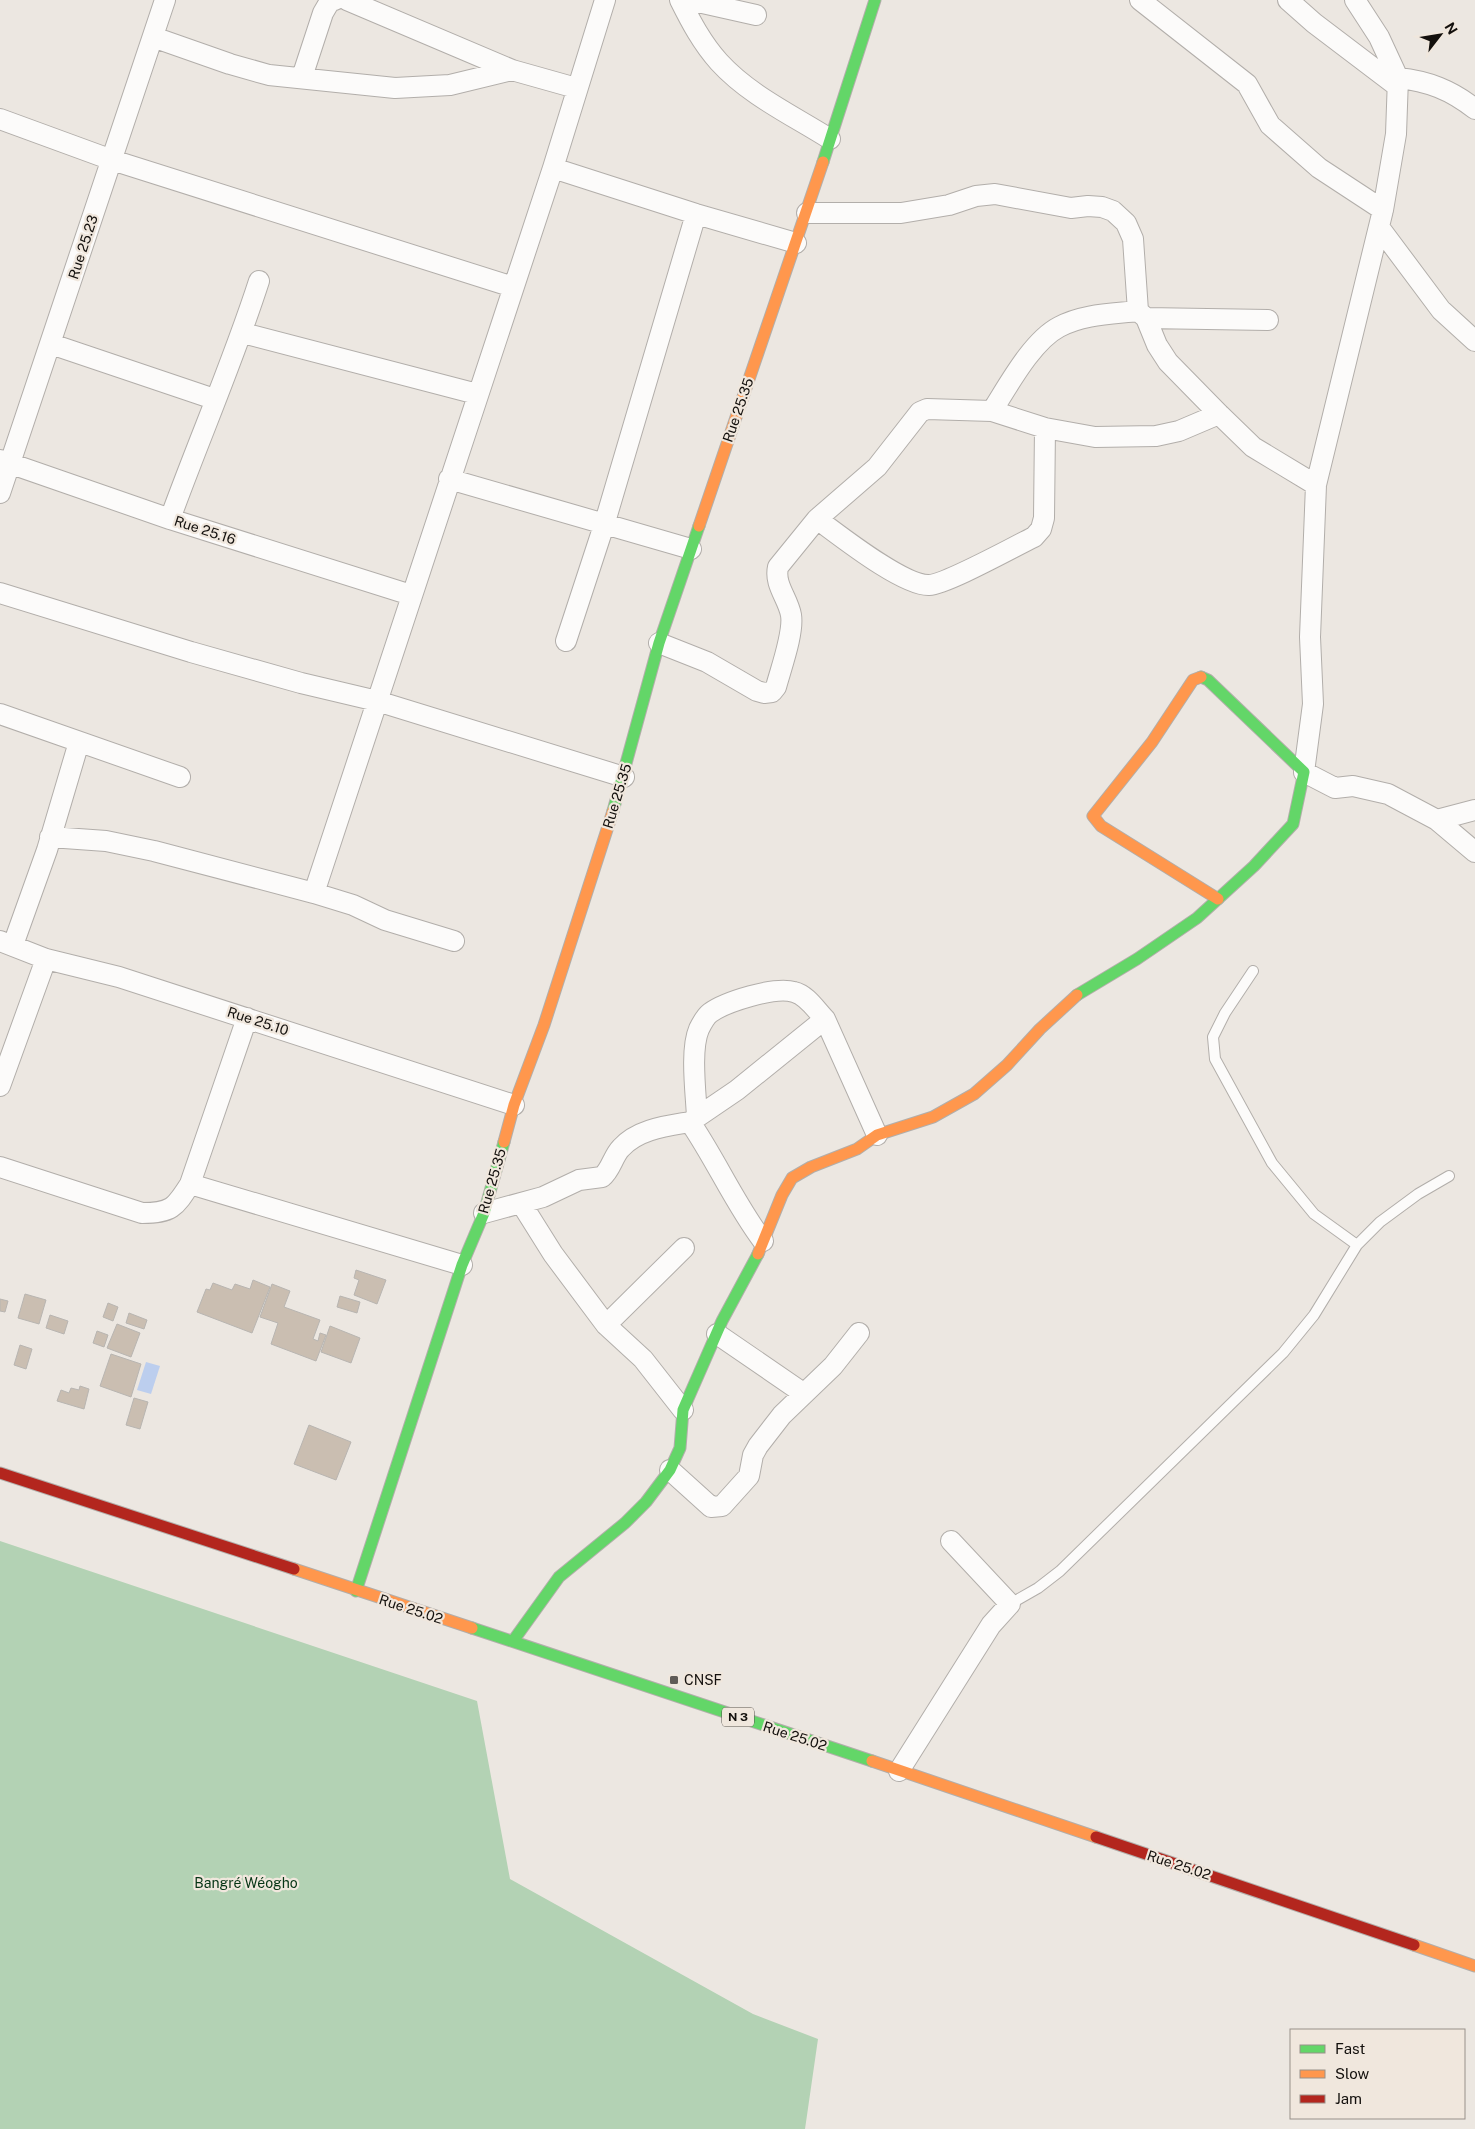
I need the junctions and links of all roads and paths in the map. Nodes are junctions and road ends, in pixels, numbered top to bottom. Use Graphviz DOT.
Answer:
graph roads {
  1 [pos="165,0"];
  2 [pos="335,0"];
  3 [pos="347,0"];
  4 [pos="605,0"];
  5 [pos="680,0"];
  6 [pos="689,0"];
  7 [pos="875,0"];
  8 [pos="1140,0"];
  9 [pos="1288,0"];
  10 [pos="1355,0"];
  11 [pos="756,15"];
  12 [pos="153,37"];
  13 [pos="512,70"];
  14 [pos="302,77"];
  15 [pos="1397,82"];
  16 [pos="576,88"];
  17 [pos="1475,109"];
  18 [pos="0,118"];
  19 [pos="830,139"];
  20 [pos="112,160"];
  21 [pos="553,168"];
  22 [pos="696,214"];
  23 [pos="807,214"];
  24 [pos="1381,219"];
  25 [pos="796,243"];
  26 [pos="259,281"];
  27 [pos="513,287"];
  28 [pos="1142,314"];
  29 [pos="1268,320"];
  30 [pos="242,333"];
  31 [pos="1475,341"];
  32 [pos="51,344"];
  33 [pos="477,394"];
  34 [pos="214,399"];
  35 [pos="992,412"];
  36 [pos="1219,414"];
  37 [pos="1045,428"];
  38 [pos="5,462"];
  39 [pos="449,479"];
  40 [pos="1316,485"];
  41 [pos="0,493"];
  42 [pos="170,519"];
  43 [pos="817,519"];
  44 [pos="605,522"];
  45 [pos="691,549"];
  46 [pos="0,593"];
  47 [pos="411,595"];
  48 [pos="566,641"];
  49 [pos="659,643"];
  50 [pos="377,701"];
  51 [pos="0,714"];
  52 [pos="79,742"];
  53 [pos="1304,772"];
  54 [pos="180,777"];
  55 [pos="624,777"];
  56 [pos="1475,810"];
  57 [pos="1437,820"];
  58 [pos="50,837"];
  59 [pos="1475,852"];
  60 [pos="314,893"];
  61 [pos="1218,899"];
  62 [pos="454,942"];
  63 [pos="7,943"];
  64 [pos="46,959"];
  65 [pos="1253,971"];
  66 [pos="247,1018"];
  67 [pos="824,1020"];
  68 [pos="0,1086"];
  69 [pos="514,1105"];
  70 [pos="693,1119"];
  71 [pos="876,1135"];
  72 [pos="0,1167"];
  73 [pos="1449,1176"];
  74 [pos="190,1184"];
  75 [pos="521,1203"];
  76 [pos="484,1213"];
  77 [pos="764,1241"];
  78 [pos="1357,1245"];
  79 [pos="684,1248"];
  80 [pos="462,1265"];
  81 [pos="606,1325"];
  82 [pos="859,1333"];
  83 [pos="717,1334"];
  84 [pos="803,1393"];
  85 [pos="683,1410"];
  86 [pos="670,1470"];
  87 [pos="0,1473"];
  88 [pos="951,1541"];
  89 [pos="356,1591"];
  90 [pos="1010,1604"];
  91 [pos="513,1641"];
  92 [pos="899,1771"];
  93 [pos="1475,1966"];
  1 -- 12 [label="street, Rue 25.23"];
  2 -- 14 [label="street"];
  3 -- 13 [label="street"];
  4 -- 16 [label="street"];
  5 -- 19 [label="street"];
  6 -- 11 [label="street"];
  7 -- 19 [label="street, Rue 25.35"];
  8 -- 24 [label="street"];
  9 -- 15 [label="street"];
  10 -- 15 [label="street"];
  12 -- 14 [label="street"];
  12 -- 20 [label="street, Rue 25.23"];
  13 -- 14 [label="street"];
  13 -- 16 [label="street"];
  15 -- 17 [label="street"];
  15 -- 24 [label="street"];
  16 -- 21 [label="street"];
  18 -- 20 [label="street"];
  19 -- 23 [label="street, Rue 25.35"];
  20 -- 27 [label="street"];
  20 -- 32 [label="street, Rue 25.23"];
  21 -- 22 [label="street"];
  21 -- 27 [label="street"];
  22 -- 25 [label="street"];
  22 -- 44 [label="street"];
  23 -- 25 [label="street, Rue 25.35"];
  23 -- 28 [label="street"];
  24 -- 31 [label="street"];
  24 -- 40 [label="street"];
  25 -- 45 [label="street, Rue 25.35"];
  26 -- 30 [label="street"];
  27 -- 33 [label="street"];
  28 -- 29 [label="street"];
  28 -- 35 [label="street"];
  28 -- 36 [label="street"];
  30 -- 33 [label="street"];
  30 -- 34 [label="street"];
  32 -- 34 [label="street"];
  32 -- 38 [label="street, Rue 25.23"];
  33 -- 39 [label="street"];
  34 -- 42 [label="street"];
  35 -- 37 [label="street"];
  35 -- 43 [label="street"];
  36 -- 37 [label="street"];
  36 -- 40 [label="street"];
  37 -- 43 [label="street"];
  38 -- 41 [label="street, Rue 25.23"];
  38 -- 42 [label="street, Rue 25.16"];
  39 -- 44 [label="street"];
  39 -- 47 [label="street"];
  40 -- 53 [label="street"];
  42 -- 47 [label="street, Rue 25.16"];
  43 -- 49 [label="street"];
  44 -- 45 [label="street"];
  44 -- 48 [label="street"];
  45 -- 49 [label="street, Rue 25.35"];
  46 -- 50 [label="street"];
  47 -- 50 [label="street"];
  49 -- 55 [label="street, Rue 25.35"];
  50 -- 55 [label="street"];
  50 -- 60 [label="street"];
  51 -- 52 [label="street"];
  52 -- 54 [label="street"];
  52 -- 58 [label="street"];
  53 -- 57 [label="street"];
  53 -- 61 [label="street"];
  53 -- 61 [label="street"];
  55 -- 69 [label="street, Rue 25.35"];
  56 -- 57 [label="street"];
  57 -- 59 [label="street"];
  58 -- 60 [label="street"];
  58 -- 63 [label="street"];
  60 -- 62 [label="street"];
  61 -- 71 [label="street"];
  63 -- 64 [label="street, Rue 25.10"];
  64 -- 66 [label="street, Rue 25.10"];
  64 -- 68 [label="street"];
  65 -- 78 [label="lane"];
  66 -- 69 [label="street, Rue 25.10"];
  66 -- 74 [label="street"];
  67 -- 70 [label="street"];
  67 -- 70 [label="street"];
  67 -- 71 [label="street"];
  69 -- 76 [label="street, Rue 25.35"];
  70 -- 75 [label="street"];
  70 -- 77 [label="street"];
  71 -- 77 [label="street"];
  72 -- 74 [label="street"];
  73 -- 78 [label="lane"];
  74 -- 80 [label="street"];
  75 -- 76 [label="street"];
  75 -- 81 [label="street"];
  76 -- 80 [label="street, Rue 25.35"];
  77 -- 83 [label="street"];
  78 -- 90 [label="lane"];
  79 -- 81 [label="street"];
  80 -- 89 [label="street, Rue 25.35"];
  81 -- 85 [label="street"];
  82 -- 84 [label="street"];
  83 -- 84 [label="street"];
  83 -- 85 [label="street"];
  84 -- 86 [label="street"];
  85 -- 86 [label="street"];
  86 -- 91 [label="street"];
  87 -- 89 [label="street, Rue 25.02 / N 3"];
  88 -- 90 [label="street"];
  89 -- 91 [label="street, Rue 25.02 / N 3"];
  90 -- 92 [label="street"];
  91 -- 92 [label="street, Rue 25.02 / N 3"];
  92 -- 93 [label="street, Rue 25.02 / N 3"];
}
